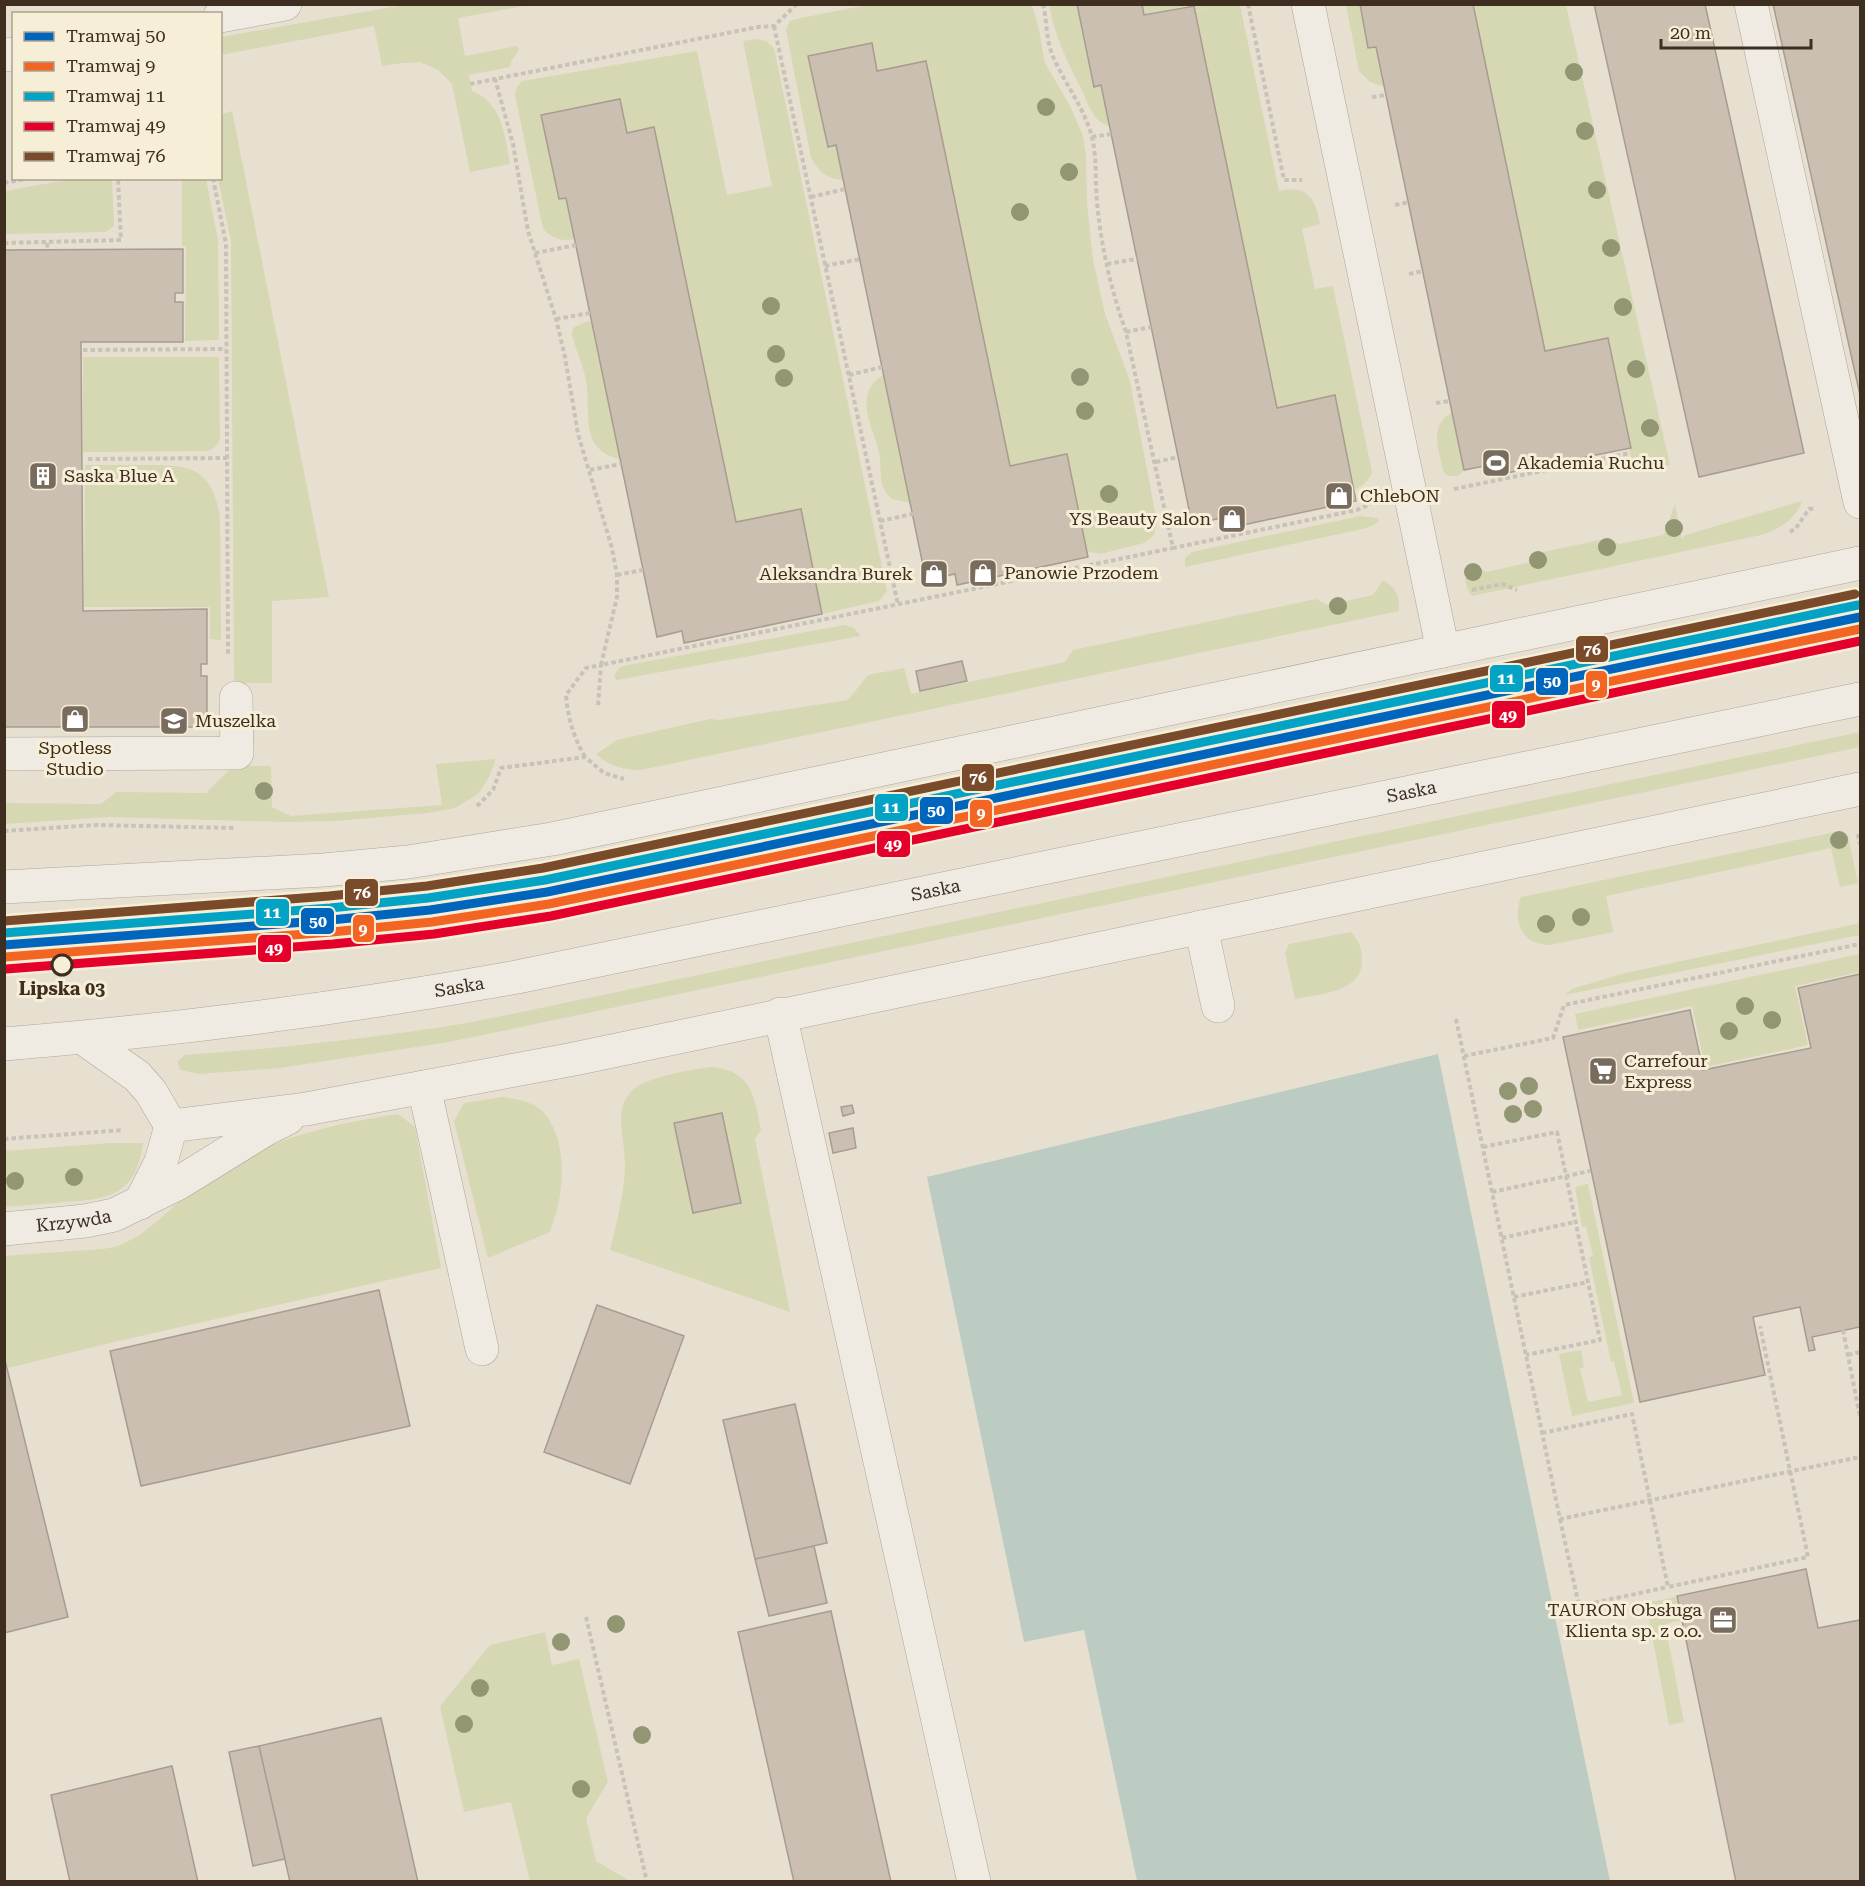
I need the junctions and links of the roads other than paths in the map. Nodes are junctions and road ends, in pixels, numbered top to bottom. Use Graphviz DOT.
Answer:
graph roads {
  1 [pos="285,4"];
  2 [pos="1308,4"];
  3 [pos="1751,4"];
  4 [pos="222,16"];
  5 [pos="1856,465"];
  6 [pos="1860,502"];
  7 [pos="1860,563"];
  8 [pos="1443,651"];
  9 [pos="236,698"];
  10 [pos="1860,699"];
  11 [pos="4,754"];
  12 [pos="1860,789"];
  13 [pos="4,887"];
  14 [pos="1201,927"];
  15 [pos="1218,1006"];
  16 [pos="780,1014"];
  17 [pos="83,1038"];
  18 [pos="4,1044"];
  19 [pos="424,1087"];
  20 [pos="306,1109"];
  21 [pos="171,1126"];
  22 [pos="140,1203"];
  23 [pos="4,1229"];
  24 [pos="482,1349"];
  25 [pos="974,1881"];
  1 -- 4 [label="street"];
  2 -- 8 [label="street"];
  3 -- 5 [label="street"];
  5 -- 6 [label="street"];
  7 -- 8 [label="street"];
  8 -- 13 [label="street"];
  9 -- 11 [label="street"];
  10 -- 17 [label="street, Saska"];
  12 -- 14 [label="street"];
  14 -- 15 [label="street"];
  14 -- 16 [label="street"];
  16 -- 19 [label="street"];
  16 -- 25 [label="street"];
  17 -- 18 [label="street, Saska"];
  17 -- 21 [label="street"];
  19 -- 20 [label="street"];
  19 -- 24 [label="street"];
  20 -- 21 [label="street"];
  20 -- 22 [label="street, Krzywda"];
  21 -- 22 [label="street"];
  22 -- 23 [label="street, Krzywda"];
}
